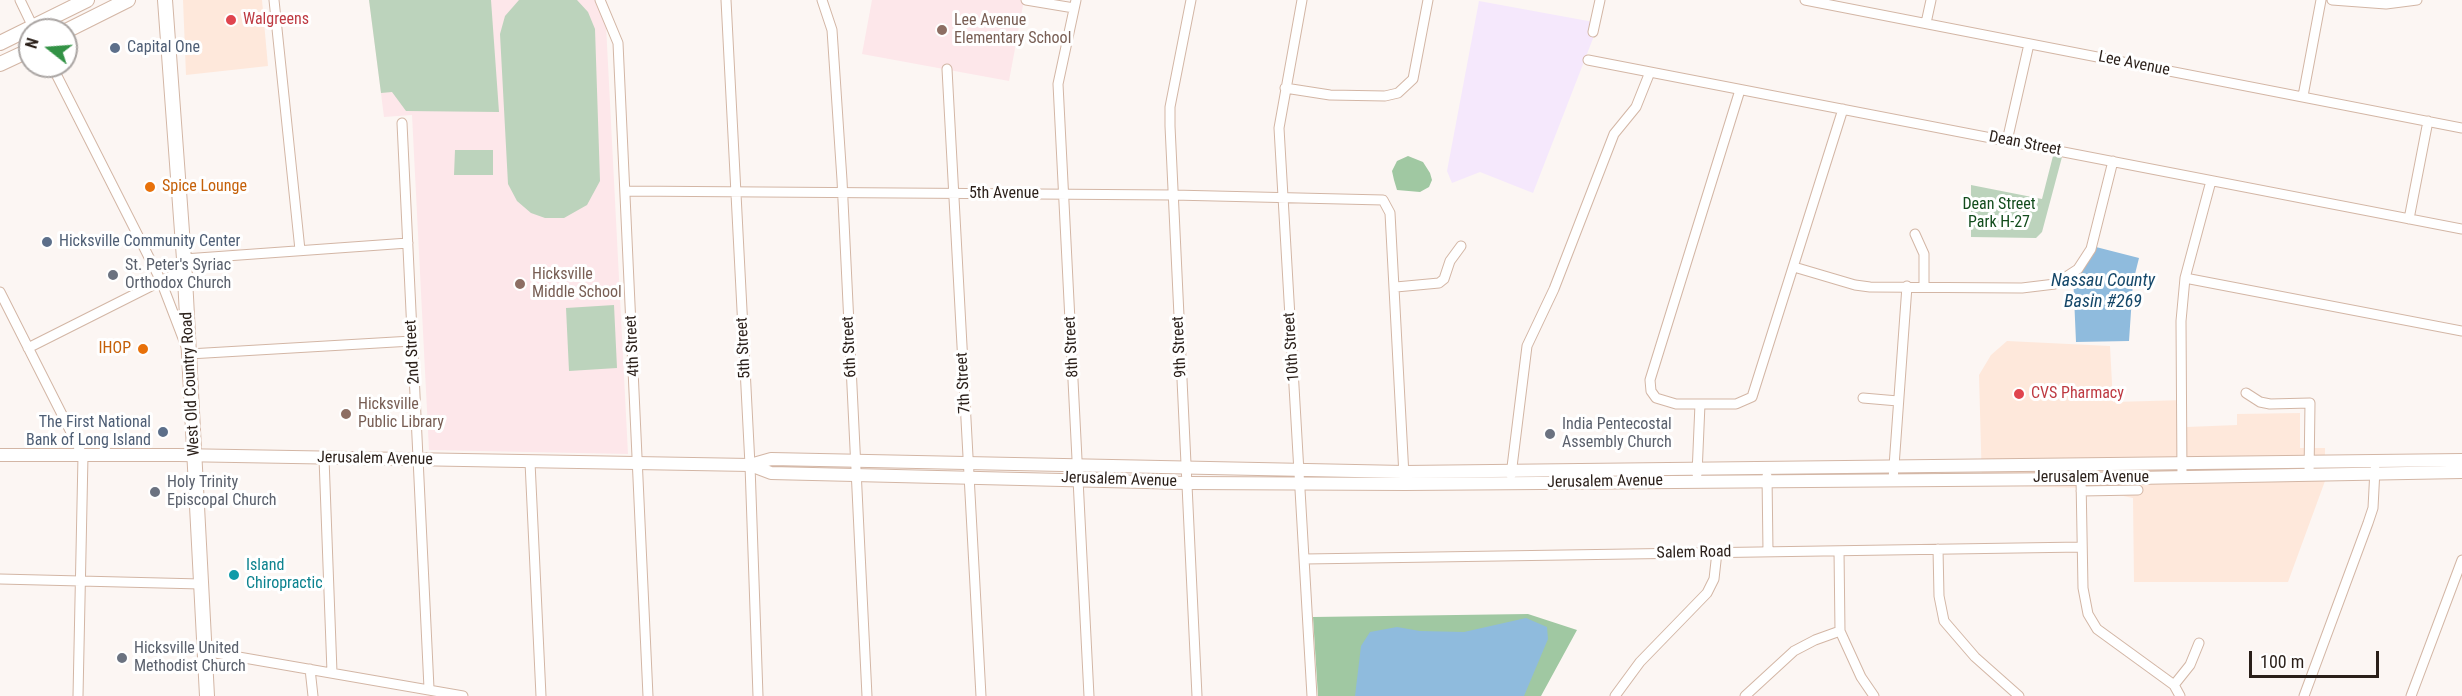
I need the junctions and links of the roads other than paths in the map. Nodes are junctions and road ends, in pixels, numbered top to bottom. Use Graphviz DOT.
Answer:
graph roads {
  1 [pos="20,0"];
  2 [pos="87,0"];
  3 [pos="128,0"];
  4 [pos="165,0"];
  5 [pos="274,0"];
  6 [pos="600,0"];
  7 [pos="726,0"];
  8 [pos="822,0"];
  9 [pos="1026,0"];
  10 [pos="1191,0"];
  11 [pos="1302,0"];
  12 [pos="1428,0"];
  13 [pos="1599,0"];
  14 [pos="1805,0"];
  15 [pos="1931,0"];
  16 [pos="2321,0"];
  17 [pos="2332,0"];
  18 [pos="2417,0"];
  19 [pos="1075,4"];
  20 [pos="29,18"];
  21 [pos="51,18"];
  22 [pos="1926,23"];
  23 [pos="78,25"];
  24 [pos="1593,32"];
  25 [pos="18,34"];
  26 [pos="0,43"];
  27 [pos="2029,44"];
  28 [pos="18,56"];
  29 [pos="1588,60"];
  30 [pos="0,64"];
  31 [pos="947,69"];
  32 [pos="1650,72"];
  33 [pos="58,78"];
  34 [pos="1285,88"];
  35 [pos="1740,90"];
  36 [pos="2303,96"];
  37 [pos="1843,109"];
  38 [pos="2428,121"];
  39 [pos="402,123"];
  40 [pos="2462,128"];
  41 [pos="2007,141"];
  42 [pos="2113,161"];
  43 [pos="2211,181"];
  44 [pos="625,191"];
  45 [pos="736,192"];
  46 [pos="843,193"];
  47 [pos="953,193"];
  48 [pos="1064,194"];
  49 [pos="1173,195"];
  50 [pos="1283,197"];
  51 [pos="2409,219"];
  52 [pos="2462,229"];
  53 [pos="1915,234"];
  54 [pos="408,243"];
  55 [pos="1461,246"];
  56 [pos="300,250"];
  57 [pos="184,264"];
  58 [pos="1794,267"];
  59 [pos="2185,278"];
  60 [pos="161,281"];
  61 [pos="1907,286"];
  62 [pos="1924,286"];
  63 [pos="1396,287"];
  64 [pos="0,292"];
  65 [pos="2462,331"];
  66 [pos="412,341"];
  67 [pos="28,348"];
  68 [pos="189,354"];
  69 [pos="2246,393"];
  70 [pos="1863,398"];
  71 [pos="1898,401"];
  72 [pos="1700,404"];
  73 [pos="0,455"];
  74 [pos="83,456"];
  75 [pos="195,456"];
  76 [pos="324,458"];
  77 [pos="420,460"];
  78 [pos="855,460"];
  79 [pos="2462,460"];
  80 [pos="2374,461"];
  81 [pos="530,462"];
  82 [pos="969,462"];
  83 [pos="2309,462"];
  84 [pos="2182,463"];
  85 [pos="639,464"];
  86 [pos="750,465"];
  87 [pos="1077,465"];
  88 [pos="1186,466"];
  89 [pos="1894,467"];
  90 [pos="2462,472"];
  91 [pos="856,474"];
  92 [pos="1767,474"];
  93 [pos="2375,474"];
  94 [pos="1697,475"];
  95 [pos="2308,475"];
  96 [pos="970,476"];
  97 [pos="1301,476"];
  98 [pos="1510,477"];
  99 [pos="2182,477"];
  100 [pos="1078,478"];
  101 [pos="1404,478"];
  102 [pos="1893,480"];
  103 [pos="1187,483"];
  104 [pos="2081,485"];
  105 [pos="2138,490"];
  106 [pos="2082,547"];
  107 [pos="1938,549"];
  108 [pos="1768,551"];
  109 [pos="1839,551"];
  110 [pos="1718,552"];
  111 [pos="1305,559"];
  112 [pos="2462,560"];
  113 [pos="0,579"];
  114 [pos="81,581"];
  115 [pos="201,584"];
  116 [pos="1840,631"];
  117 [pos="2199,643"];
  118 [pos="204,651"];
  119 [pos="310,669"];
  120 [pos="332,672"];
  121 [pos="410,685"];
  122 [pos="2174,685"];
  123 [pos="429,688"];
  124 [pos="78,696"];
  125 [pos="207,696"];
  126 [pos="313,696"];
  127 [pos="411,696"];
  128 [pos="463,696"];
  129 [pos="541,696"];
  130 [pos="648,696"];
  131 [pos="758,696"];
  132 [pos="867,696"];
  133 [pos="981,696"];
  134 [pos="1089,696"];
  135 [pos="1197,696"];
  136 [pos="1312,696"];
  137 [pos="1615,696"];
  138 [pos="1745,696"];
  139 [pos="1875,696"];
  140 [pos="2019,696"];
  141 [pos="2180,696"];
  142 [pos="2304,696"];
  143 [pos="2411,696"];
  1 -- 20 [label="street"];
  2 -- 21 [label="main road"];
  3 -- 23 [label="main road"];
  4 -- 57 [label="main road, West Old Country Road"];
  5 -- 56 [label="street"];
  6 -- 44 [label="street, 4th Street"];
  7 -- 45 [label="street, 5th Street"];
  8 -- 46 [label="street, 6th Street"];
  9 -- 19 [label="street"];
  10 -- 49 [label="street, 9th Street"];
  11 -- 34 [label="street, 10th Street"];
  12 -- 34 [label="street"];
  13 -- 24 [label="street"];
  14 -- 22 [label="street, Lee Avenue"];
  15 -- 22 [label="street"];
  16 -- 36 [label="street"];
  17 -- 18 [label="street"];
  19 -- 48 [label="street, 8th Street"];
  22 -- 27 [label="street, Lee Avenue"];
  25 -- 26 [label="main road"];
  27 -- 36 [label="street, Lee Avenue"];
  27 -- 41 [label="street"];
  28 -- 30 [label="main road"];
  29 -- 32 [label="street, Dean Street"];
  31 -- 47 [label="street, 7th Street"];
  32 -- 35 [label="street, Dean Street"];
  32 -- 98 [label="street"];
  33 -- 60 [label="street"];
  34 -- 50 [label="street, 10th Street"];
  35 -- 37 [label="street, Dean Street"];
  35 -- 72 [label="street"];
  36 -- 38 [label="street, Lee Avenue"];
  37 -- 41 [label="street, Dean Street"];
  37 -- 58 [label="street"];
  38 -- 40 [label="street, Lee Avenue"];
  38 -- 51 [label="street"];
  39 -- 54 [label="street, 2nd Street"];
  41 -- 42 [label="street, Dean Street"];
  42 -- 43 [label="street, Dean Street"];
  42 -- 62 [label="street"];
  43 -- 51 [label="street, Dean Street"];
  43 -- 59 [label="street"];
  44 -- 45 [label="street, 5th Avenue"];
  44 -- 85 [label="street, 4th Street"];
  45 -- 46 [label="street, 5th Avenue"];
  45 -- 86 [label="street, 5th Street"];
  46 -- 47 [label="street, 5th Avenue"];
  46 -- 78 [label="street, 6th Street"];
  47 -- 48 [label="street, 5th Avenue"];
  47 -- 82 [label="street, 7th Street"];
  48 -- 49 [label="street, 5th Avenue"];
  48 -- 87 [label="street, 8th Street"];
  49 -- 50 [label="street, 5th Avenue"];
  49 -- 88 [label="street, 9th Street"];
  50 -- 63 [label="street, 5th Avenue"];
  50 -- 97 [label="street, 10th Street"];
  51 -- 52 [label="street, Dean Street"];
  53 -- 62 [label="street"];
  54 -- 56 [label="street"];
  54 -- 66 [label="street, 2nd Street"];
  55 -- 63 [label="street"];
  56 -- 57 [label="street"];
  57 -- 60 [label="street"];
  57 -- 68 [label="main road, West Old Country Road"];
  58 -- 61 [label="street"];
  58 -- 72 [label="street"];
  59 -- 65 [label="street"];
  59 -- 84 [label="street"];
  60 -- 67 [label="street"];
  60 -- 68 [label="street"];
  61 -- 62 [label="street"];
  61 -- 71 [label="street"];
  63 -- 101 [label="street"];
  64 -- 67 [label="street"];
  66 -- 68 [label="street"];
  66 -- 77 [label="street, 2nd Street"];
  67 -- 74 [label="street"];
  68 -- 75 [label="main road, West Old Country Road"];
  69 -- 83 [label="street"];
  70 -- 71 [label="street"];
  71 -- 89 [label="street"];
  72 -- 94 [label="street"];
  73 -- 74 [label="main road, Jerusalem Avenue"];
  74 -- 75 [label="main road, Jerusalem Avenue"];
  74 -- 114 [label="street"];
  75 -- 76 [label="main road, Jerusalem Avenue"];
  75 -- 115 [label="main road, West Old Country Road"];
  76 -- 77 [label="main road, Jerusalem Avenue"];
  76 -- 120 [label="street"];
  77 -- 81 [label="main road, Jerusalem Avenue"];
  77 -- 123 [label="street, 2nd Street"];
  78 -- 82 [label="main road, Jerusalem Avenue"];
  78 -- 86 [label="main road, Jerusalem Avenue"];
  78 -- 91 [label="street, 6th Street"];
  79 -- 80 [label="main road, Jerusalem Avenue"];
  80 -- 83 [label="main road, Jerusalem Avenue"];
  80 -- 93 [label="street"];
  81 -- 85 [label="main road, Jerusalem Avenue"];
  81 -- 129 [label="street"];
  82 -- 87 [label="main road, Jerusalem Avenue"];
  82 -- 96 [label="street, 7th Street"];
  83 -- 84 [label="main road, Jerusalem Avenue"];
  83 -- 95 [label="street"];
  84 -- 89 [label="main road, Jerusalem Avenue"];
  84 -- 99 [label="street"];
  85 -- 86 [label="main road, Jerusalem Avenue"];
  85 -- 130 [label="street, 4th Street"];
  86 -- 91 [label="main road, Jerusalem Avenue"];
  86 -- 131 [label="street, 5th Street"];
  87 -- 88 [label="main road, Jerusalem Avenue"];
  87 -- 100 [label="street, 8th Street"];
  88 -- 97 [label="main road, Jerusalem Avenue"];
  88 -- 103 [label="street, 9th Street"];
  89 -- 92 [label="main road, Jerusalem Avenue"];
  89 -- 102 [label="street"];
  90 -- 93 [label="main road, Jerusalem Avenue"];
  91 -- 96 [label="main road, Jerusalem Avenue"];
  91 -- 132 [label="street, 6th Street"];
  92 -- 94 [label="main road, Jerusalem Avenue"];
  92 -- 102 [label="main road, Jerusalem Avenue"];
  92 -- 108 [label="street"];
  93 -- 95 [label="main road, Jerusalem Avenue"];
  93 -- 142 [label="street"];
  94 -- 98 [label="main road, Jerusalem Avenue"];
  95 -- 99 [label="main road, Jerusalem Avenue"];
  96 -- 100 [label="main road, Jerusalem Avenue"];
  96 -- 133 [label="street, 7th Street"];
  97 -- 101 [label="main road, Jerusalem Avenue"];
  97 -- 103 [label="main road, Jerusalem Avenue"];
  97 -- 111 [label="street, 10th Street"];
  98 -- 101 [label="main road, Jerusalem Avenue"];
  99 -- 104 [label="main road, Jerusalem Avenue"];
  100 -- 103 [label="main road, Jerusalem Avenue"];
  100 -- 134 [label="street, 8th Street"];
  102 -- 104 [label="main road, Jerusalem Avenue"];
  103 -- 135 [label="street, 9th Street"];
  104 -- 105 [label="street, Jerusalem Avenue"];
  104 -- 106 [label="street"];
  106 -- 107 [label="street, Salem Road"];
  106 -- 122 [label="street"];
  107 -- 109 [label="street, Salem Road"];
  107 -- 140 [label="street"];
  108 -- 109 [label="street, Salem Road"];
  108 -- 110 [label="street, Salem Road"];
  109 -- 116 [label="street"];
  110 -- 111 [label="street, Salem Road"];
  110 -- 137 [label="street"];
  111 -- 136 [label="street, 10th Street"];
  112 -- 143 [label="street"];
  113 -- 114 [label="street"];
  114 -- 115 [label="street"];
  114 -- 124 [label="street"];
  115 -- 118 [label="main road, West Old Country Road"];
  116 -- 138 [label="street"];
  116 -- 139 [label="street"];
  117 -- 122 [label="street"];
  118 -- 119 [label="street"];
  118 -- 125 [label="main road, West Old Country Road"];
  119 -- 120 [label="street"];
  119 -- 126 [label="street"];
  120 -- 121 [label="street"];
  121 -- 123 [label="street"];
  121 -- 127 [label="street"];
  122 -- 141 [label="street"];
  123 -- 128 [label="street"];
}
